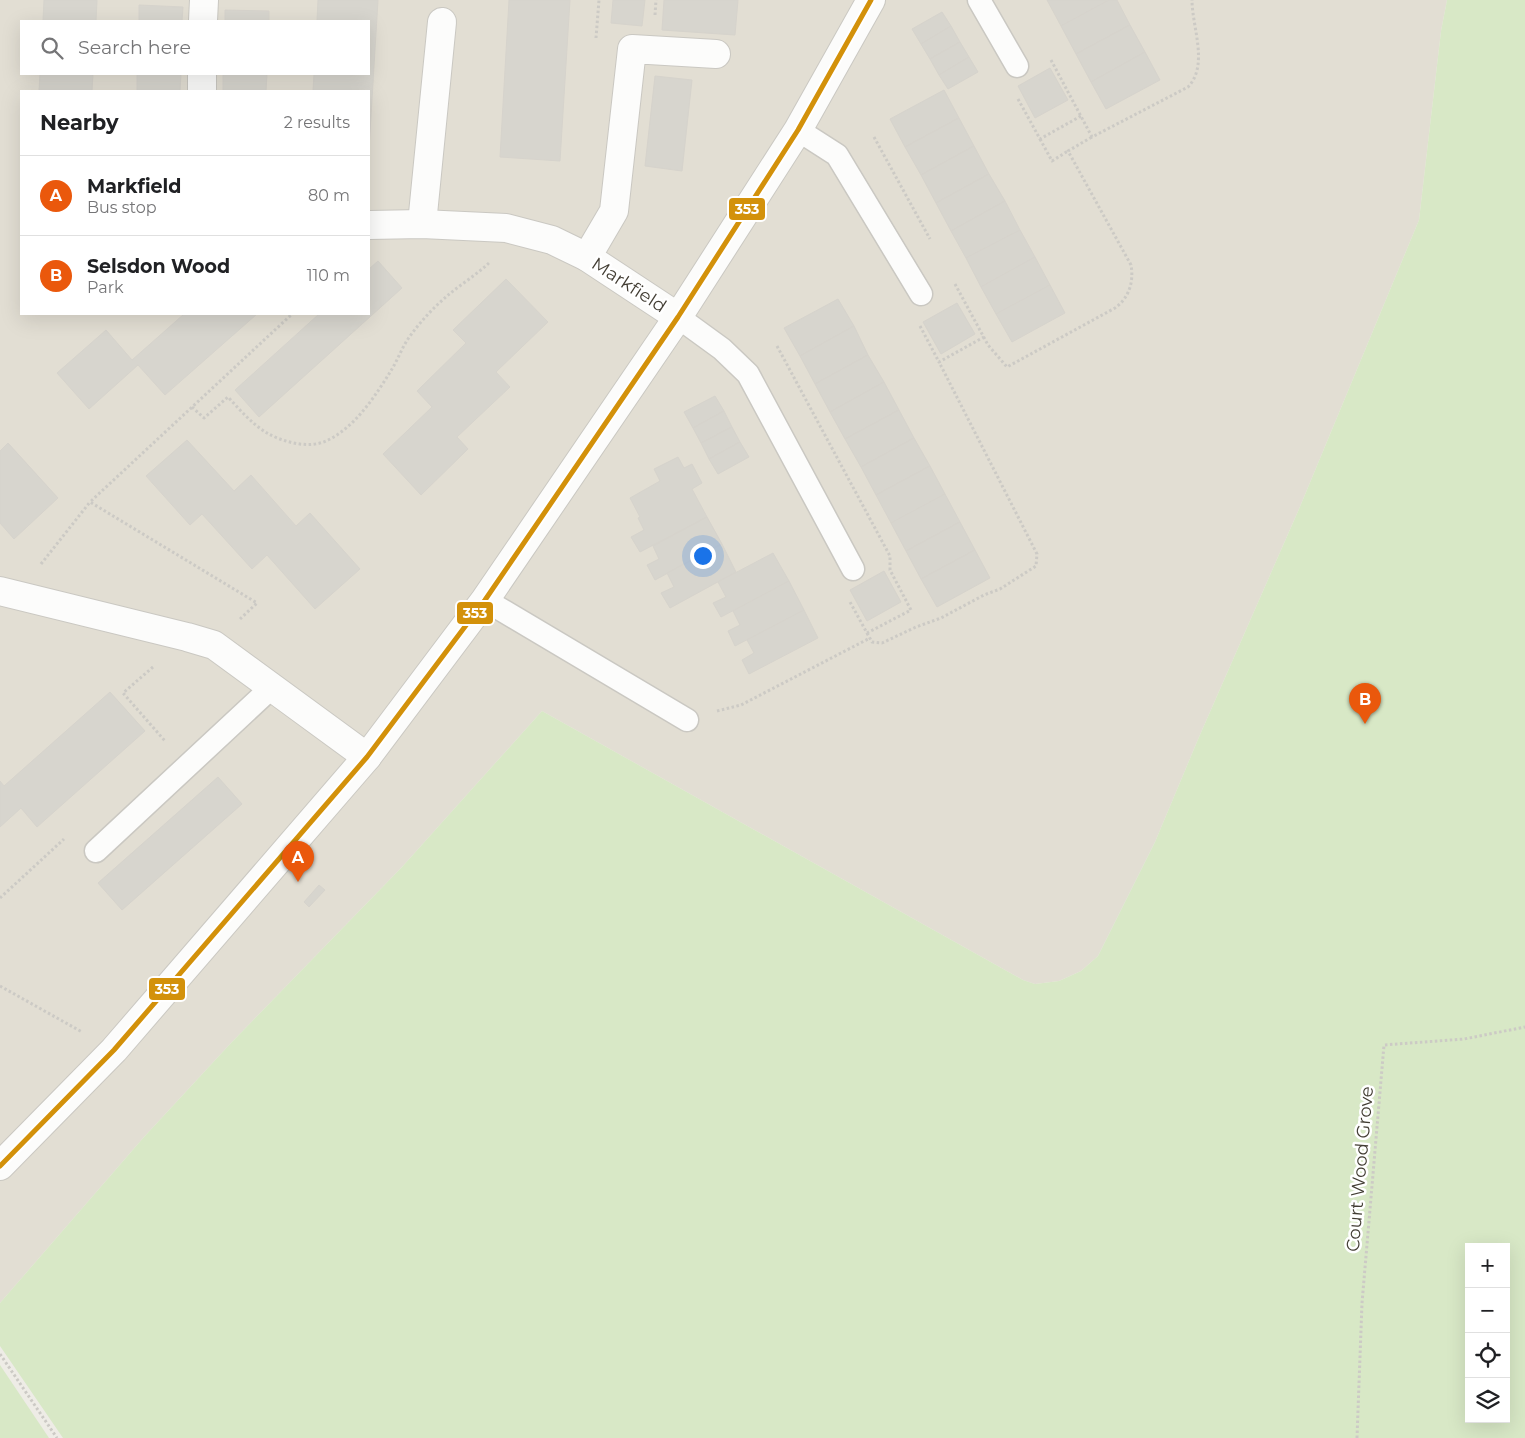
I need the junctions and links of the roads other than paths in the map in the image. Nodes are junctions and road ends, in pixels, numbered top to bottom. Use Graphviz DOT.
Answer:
graph roads {
  1 [pos="204,0"];
  2 [pos="871,0"];
  3 [pos="979,0"];
  4 [pos="204,20"];
  5 [pos="442,22"];
  6 [pos="716,54"];
  7 [pos="1017,66"];
  8 [pos="202,75"];
  9 [pos="202,90"];
  10 [pos="798,130"];
  11 [pos="422,224"];
  12 [pos="371,228"];
  13 [pos="587,257"];
  14 [pos="921,294"];
  15 [pos="678,317"];
  16 [pos="853,569"];
  17 [pos="8,593"];
  18 [pos="485,600"];
  19 [pos="271,688"];
  20 [pos="687,720"];
  21 [pos="366,757"];
  22 [pos="96,851"];
  23 [pos="0,1166"];
  1 -- 4 [label="street"];
  2 -- 10 [label="street"];
  3 -- 7 [label="lane"];
  5 -- 11 [label="street"];
  6 -- 13 [label="street"];
  8 -- 9 [label="street"];
  10 -- 14 [label="lane"];
  10 -- 15 [label="street"];
  11 -- 12 [label="street, Markfield"];
  11 -- 13 [label="street, Markfield"];
  13 -- 15 [label="street, Markfield"];
  15 -- 16 [label="lane, Markfield"];
  15 -- 18 [label="street"];
  17 -- 19 [label="street"];
  18 -- 20 [label="lane"];
  18 -- 21 [label="street"];
  19 -- 21 [label="street"];
  19 -- 22 [label="lane"];
  21 -- 23 [label="street"];
}
